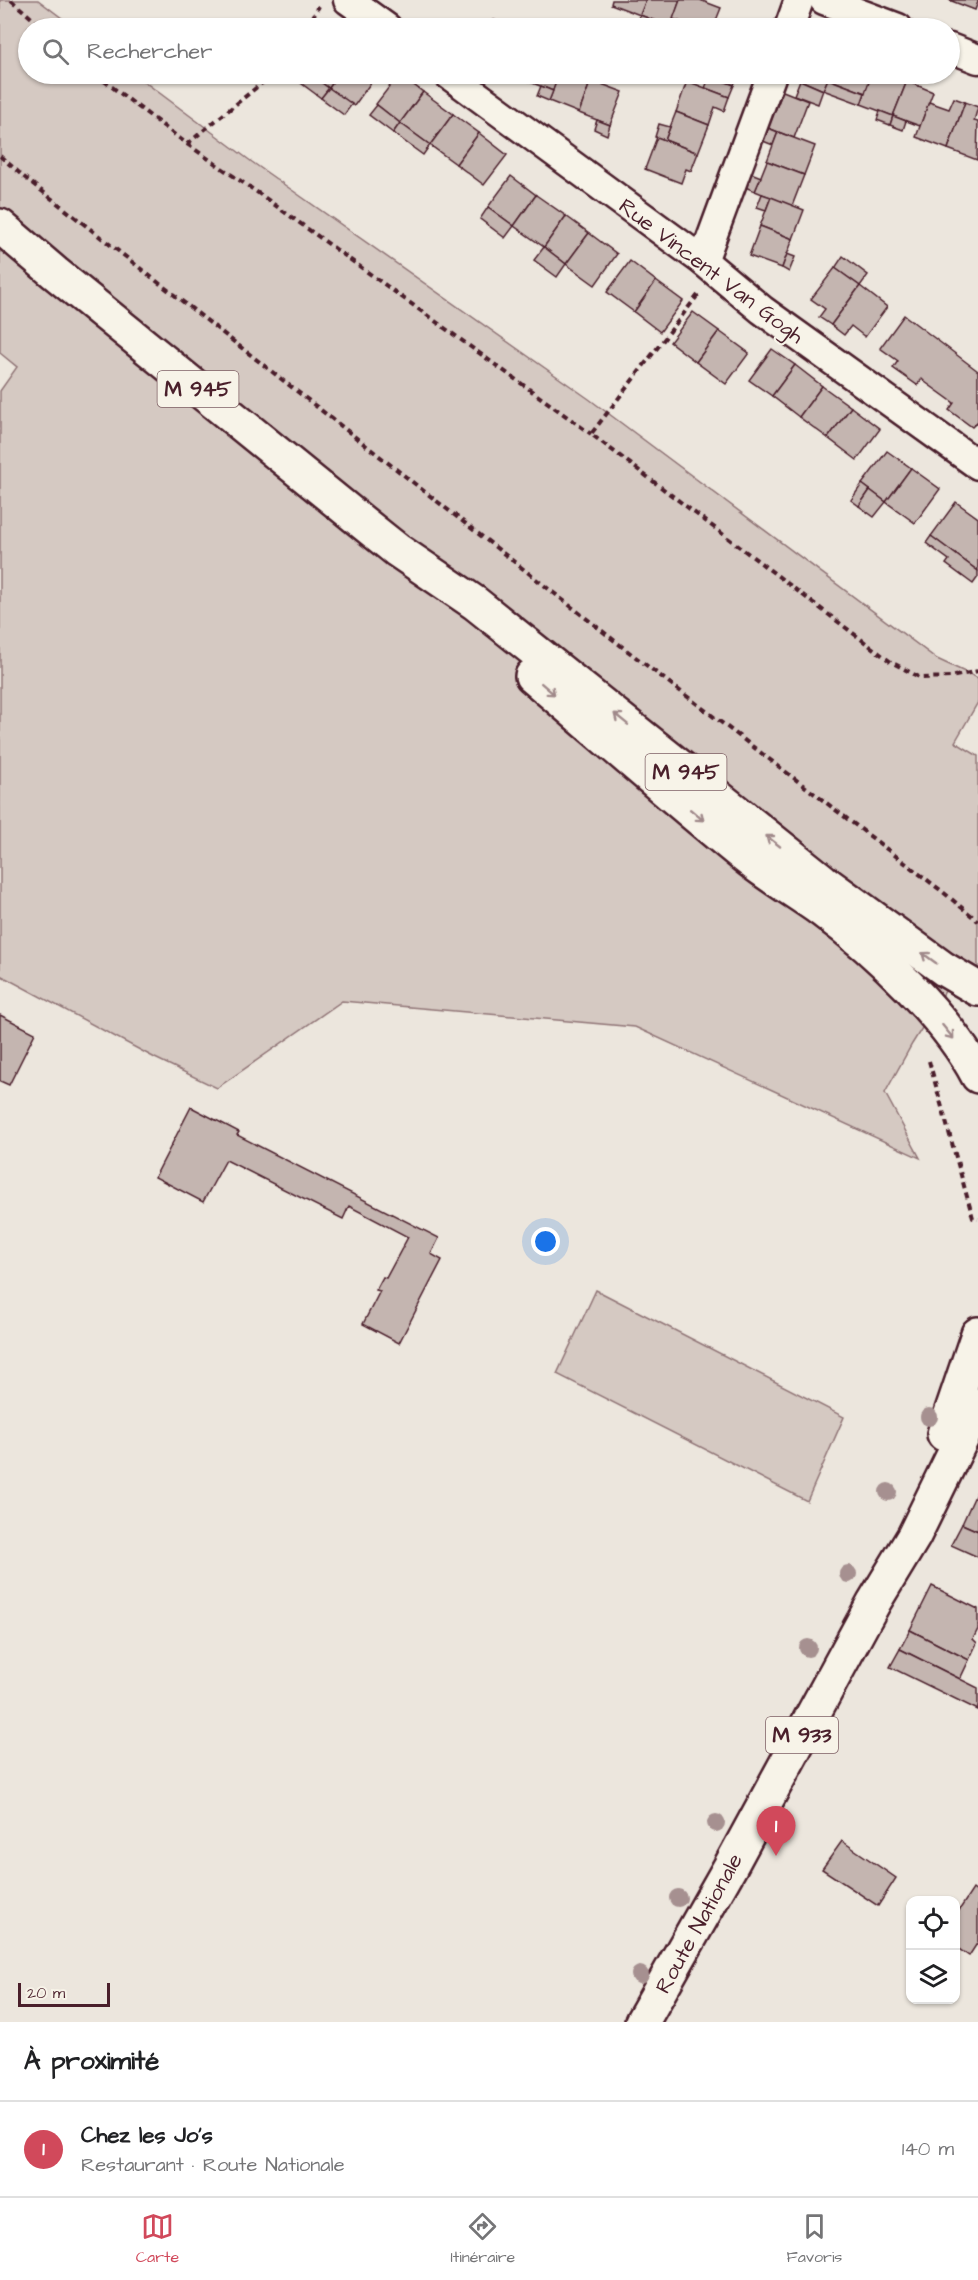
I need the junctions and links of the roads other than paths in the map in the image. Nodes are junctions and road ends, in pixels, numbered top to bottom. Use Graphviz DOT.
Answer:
graph roads {
  1 [pos="348,0"];
  2 [pos="800,0"];
  3 [pos="824,0"];
  4 [pos="373,18"];
  5 [pos="793,18"];
  6 [pos="872,18"];
  7 [pos="960,52"];
  8 [pos="978,59"];
  9 [pos="462,84"];
  10 [pos="769,84"];
  11 [pos="0,226"];
  12 [pos="709,267"];
  13 [pos="978,465"];
  14 [pos="397,550"];
  15 [pos="978,989"];
  16 [pos="978,1076"];
  17 [pos="978,1334"];
  18 [pos="978,1405"];
  19 [pos="874,1602"];
  20 [pos="642,2022"];
  1 -- 4 [label="street"];
  2 -- 5 [label="street"];
  3 -- 6 [label="street"];
  7 -- 8 [label="street"];
  9 -- 12 [label="street, Rue Vincent Van Gogh"];
  10 -- 12 [label="street"];
  11 -- 14 [label="main road, M 945"];
  12 -- 13 [label="street, Rue Vincent Van Gogh"];
  15 -- 14 [label="main road, M 945, one-way"];
  14 -- 16 [label="main road, M 945, one-way"];
  17 -- 19 [label="main road, Route Nationale / M 933"];
  18 -- 19 [label="main road, Route Nationale / M 933"];
  19 -- 20 [label="main road, Route Nationale / M 933"];
}
